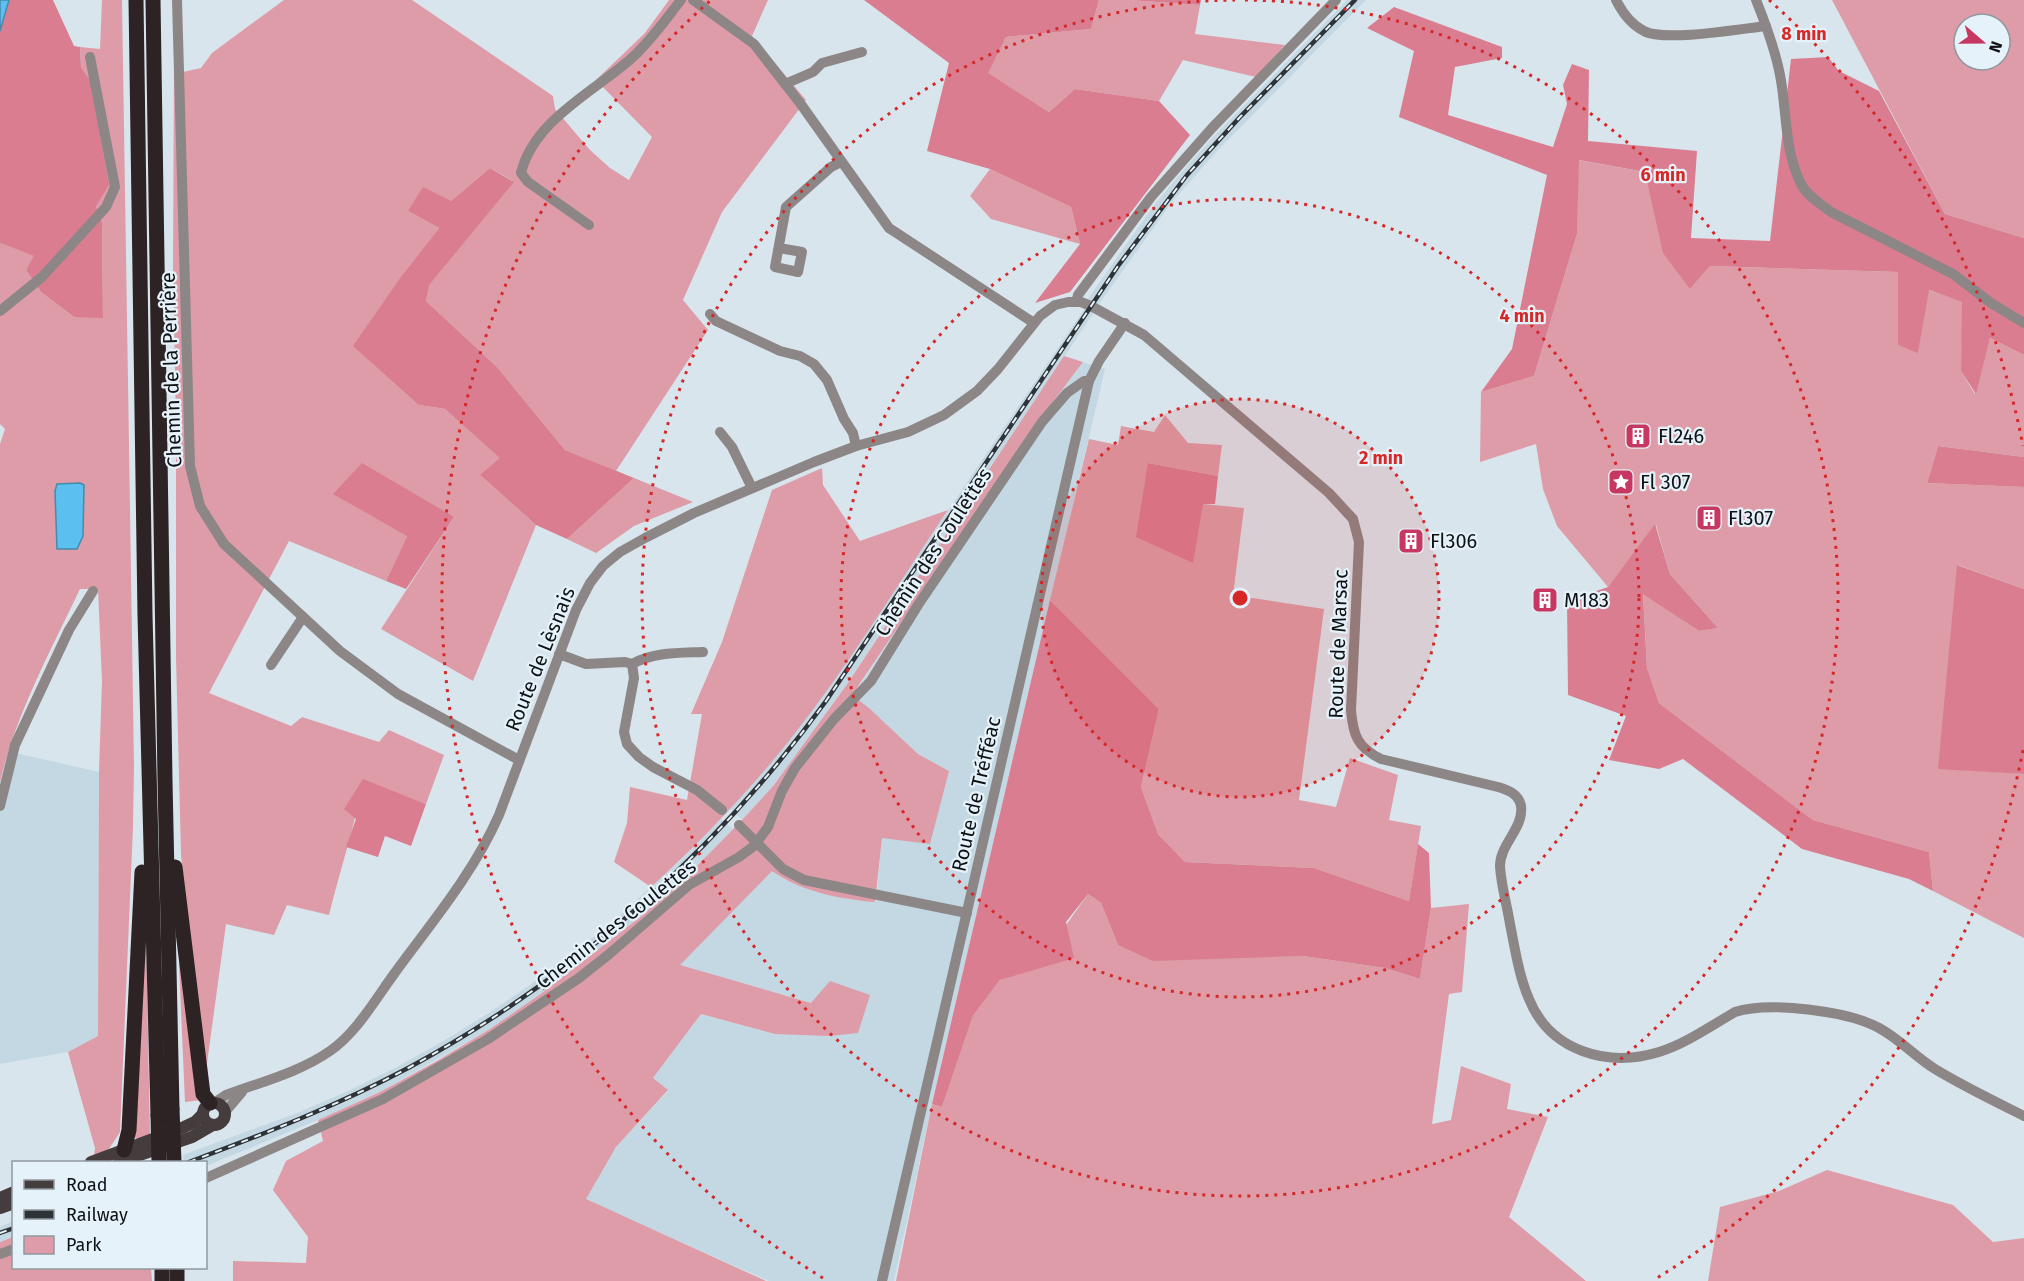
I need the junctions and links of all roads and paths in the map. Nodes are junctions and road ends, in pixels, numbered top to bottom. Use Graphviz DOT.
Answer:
graph roads {
  1 [pos="136,0"];
  2 [pos="153,0"];
  3 [pos="177,0"];
  4 [pos="681,0"];
  5 [pos="693,0"];
  6 [pos="1319,0"];
  7 [pos="1336,0"];
  8 [pos="1616,0"];
  9 [pos="1756,0"];
  10 [pos="1327,9"];
  11 [pos="1766,26"];
  12 [pos="862,52"];
  13 [pos="90,57"];
  14 [pos="785,84"];
  15 [pos="841,162"];
  16 [pos="589,225"];
  17 [pos="779,248"];
  18 [pos="1076,302"];
  19 [pos="0,311"];
  20 [pos="710,314"];
  21 [pos="1034,323"];
  22 [pos="1125,323"];
  23 [pos="2024,323"];
  24 [pos="1089,381"];
  25 [pos="720,432"];
  26 [pos="856,446"];
  27 [pos="752,488"];
  28 [pos="93,591"];
  29 [pos="303,617"];
  30 [pos="703,652"];
  31 [pos="559,654"];
  32 [pos="633,664"];
  33 [pos="272,666"];
  34 [pos="519,760"];
  35 [pos="164,761"];
  36 [pos="0,806"];
  37 [pos="722,810"];
  38 [pos="149,823"];
  39 [pos="739,825"];
  40 [pos="757,843"];
  41 [pos="967,914"];
  42 [pos="253,1085"];
  43 [pos="209,1107"];
  44 [pos="225,1112"];
  45 [pos="2024,1116"];
  46 [pos="210,1125"];
  47 [pos="122,1156"];
  48 [pos="96,1161"];
  49 [pos="159,1161"];
  50 [pos="174,1161"];
  51 [pos="207,1178"];
  52 [pos="882,1281"];
  1 -- 38 [label="highway"];
  2 -- 35 [label="highway"];
  3 -- 29 [label="street, Chemin de la Perrière"];
  4 -- 16 [label="street"];
  5 -- 14 [label="street"];
  6 -- 10 [label="street"];
  7 -- 10 [label="street"];
  8 -- 11 [label="street"];
  9 -- 11 [label="street"];
  10 -- 18 [label="street"];
  11 -- 23 [label="street"];
  12 -- 14 [label="street"];
  13 -- 19 [label="street"];
  14 -- 15 [label="street"];
  15 -- 17 [label="street"];
  15 -- 21 [label="street"];
  18 -- 21 [label="street, Route de Lèsnais"];
  18 -- 22 [label="street"];
  20 -- 26 [label="street"];
  21 -- 26 [label="street, Route de Lèsnais"];
  22 -- 24 [label="street, Route de Tréfféac"];
  22 -- 45 [label="street, Route de Marsac"];
  24 -- 40 [label="street, Chemin des Coulettes"];
  24 -- 41 [label="street, Route de Tréfféac"];
  25 -- 27 [label="street"];
  26 -- 27 [label="street, Route de Lèsnais"];
  27 -- 31 [label="street, Route de Lèsnais"];
  28 -- 36 [label="street"];
  29 -- 33 [label="street"];
  29 -- 34 [label="street, Chemin de la Perrière"];
  30 -- 32 [label="street"];
  31 -- 32 [label="street"];
  31 -- 34 [label="street, Route de Lèsnais"];
  32 -- 37 [label="street"];
  34 -- 42 [label="street, Route de Lèsnais"];
  35 -- 43 [label="highway"];
  35 -- 50 [label="highway, bridge"];
  38 -- 47 [label="highway"];
  38 -- 49 [label="highway, bridge"];
  39 -- 40 [label="street"];
  40 -- 41 [label="street"];
  40 -- 51 [label="street, Chemin des Coulettes"];
  41 -- 52 [label="street, Route de Tréfféac"];
  42 -- 43 [label="street, Route de Lèsnais"];
  42 -- 44 [label="street, Route de Lèsnais"];
  43 -- 44 [label="main road"];
  43 -- 46 [label="main road"];
  43 -- 47 [label="main road"];
  44 -- 46 [label="main road"];
  46 -- 47 [label="main road"];
  47 -- 48 [label="main road"];
}
